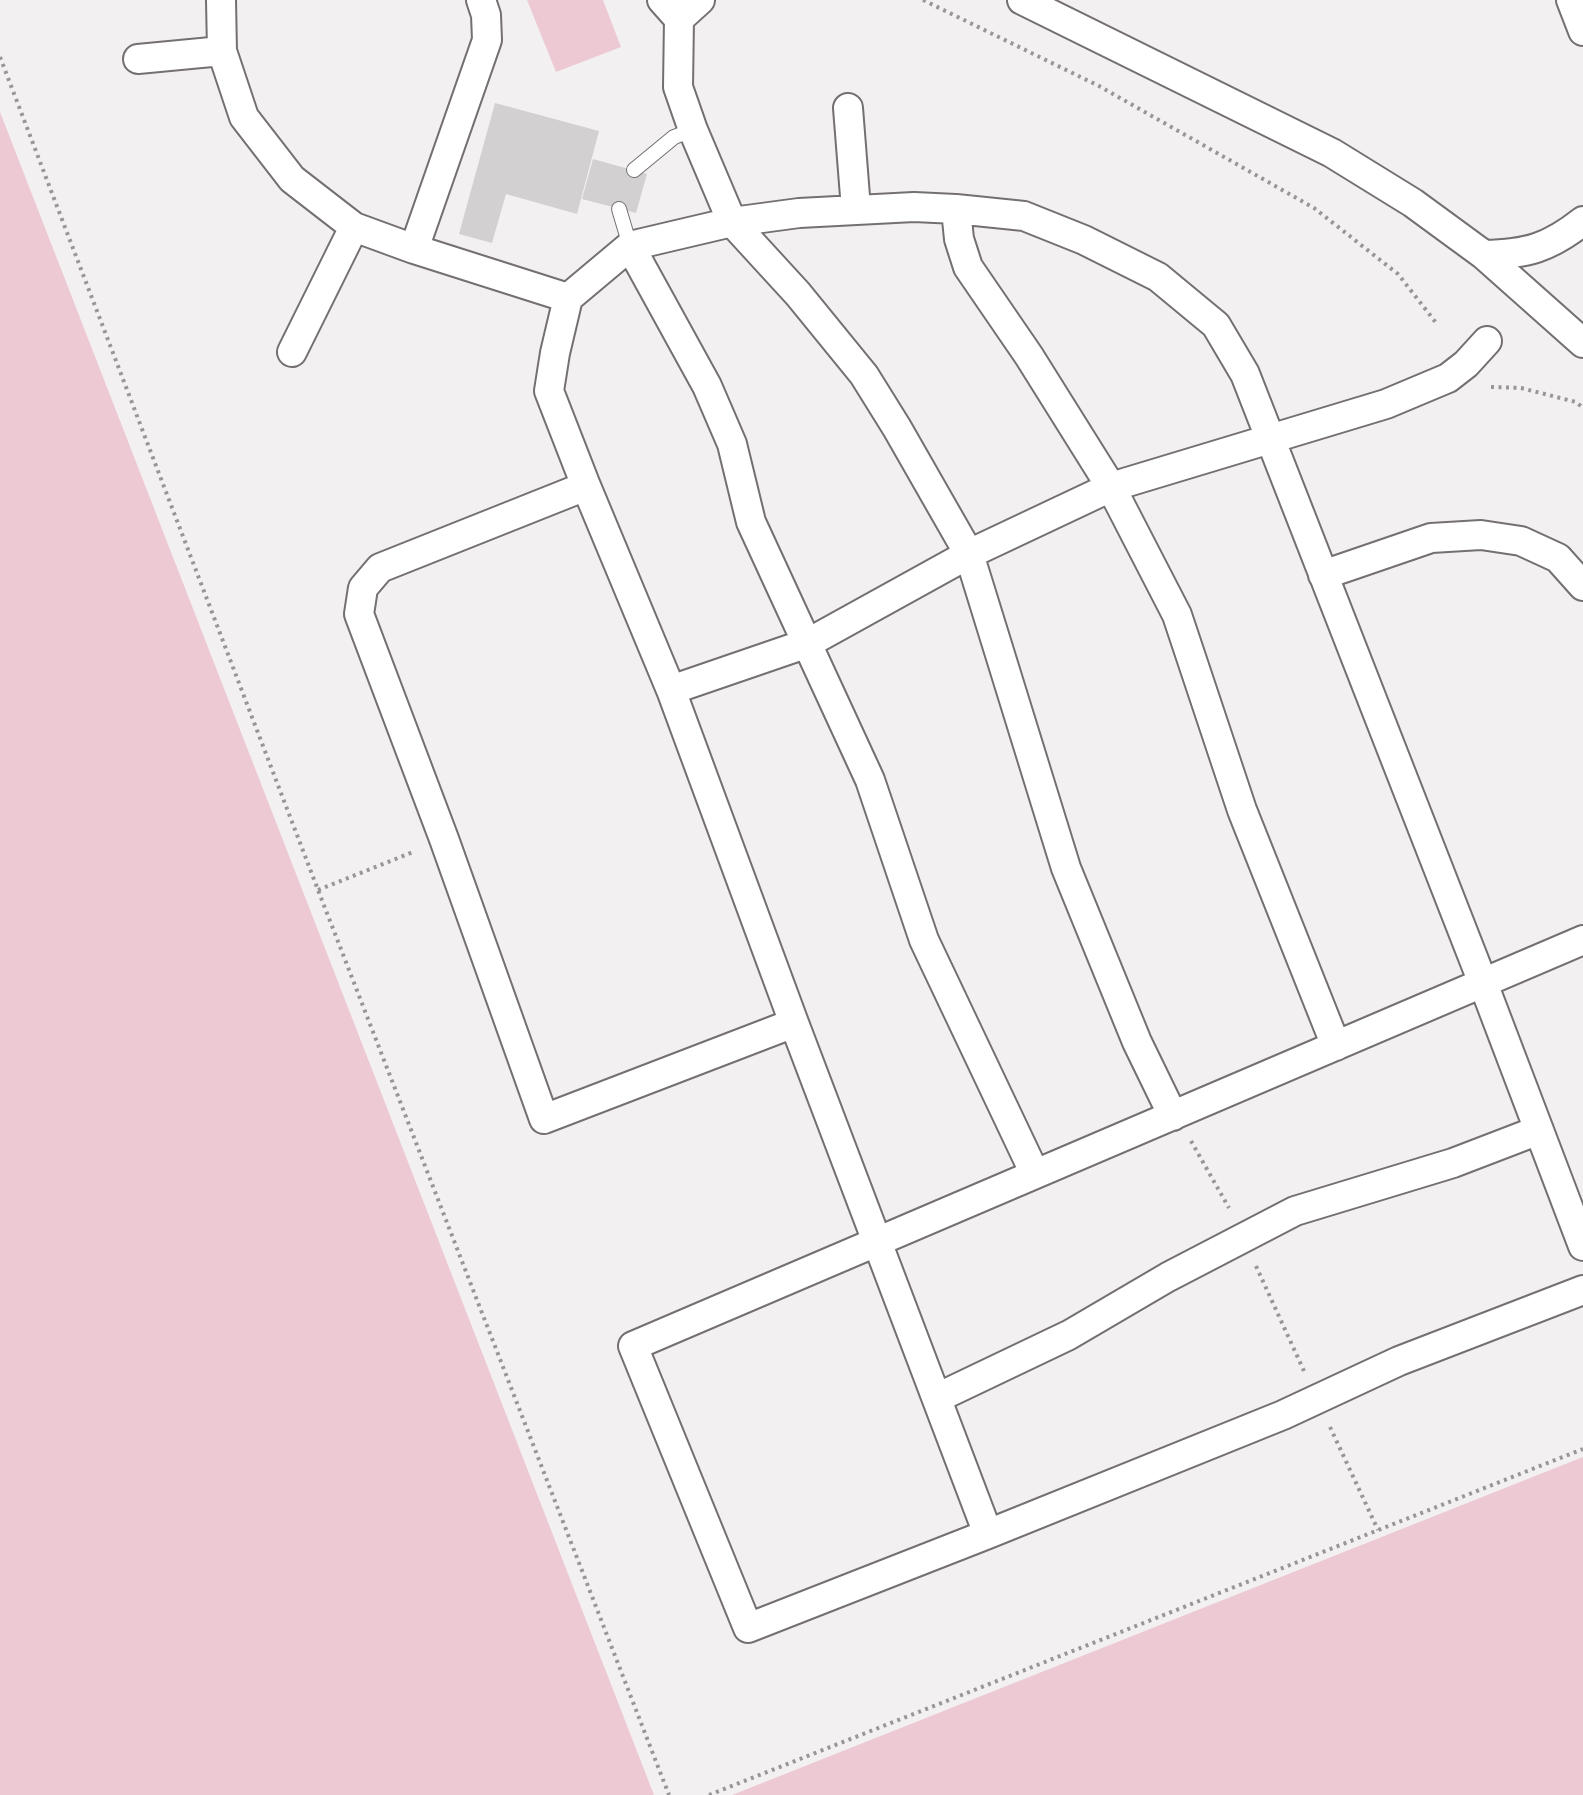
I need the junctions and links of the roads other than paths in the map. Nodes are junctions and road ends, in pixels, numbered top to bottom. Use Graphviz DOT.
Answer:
graph roads {
  1 [pos="221,0"];
  2 [pos="481,0"];
  3 [pos="700,0"];
  4 [pos="1022,0"];
  5 [pos="1571,0"];
  6 [pos="671,9"];
  7 [pos="1583,31"];
  8 [pos="222,51"];
  9 [pos="138,59"];
  10 [pos="848,108"];
  11 [pos="693,130"];
  12 [pos="634,170"];
  13 [pos="618,208"];
  14 [pos="956,208"];
  15 [pos="856,209"];
  16 [pos="1583,221"];
  17 [pos="732,222"];
  18 [pos="354,227"];
  19 [pos="630,246"];
  20 [pos="414,249"];
  21 [pos="1484,255"];
  22 [pos="568,298"];
  23 [pos="1487,341"];
  24 [pos="1583,343"];
  25 [pos="292,352"];
  26 [pos="1270,438"];
  27 [pos="586,486"];
  28 [pos="1111,487"];
  29 [pos="969,554"];
  30 [pos="1323,575"];
  31 [pos="1583,586"];
  32 [pos="808,643"];
  33 [pos="671,690"];
  34 [pos="1583,940"];
  35 [pos="1483,983"];
  36 [pos="794,1023"];
  37 [pos="1335,1046"];
  38 [pos="1173,1116"];
  39 [pos="1539,1130"];
  40 [pos="1035,1174"];
  41 [pos="877,1242"];
  42 [pos="1583,1246"];
  43 [pos="1583,1290"];
  44 [pos="937,1398"];
  45 [pos="988,1534"];
  1 -- 8 [label="street"];
  2 -- 20 [label="street"];
  3 -- 6 [label="street"];
  4 -- 21 [label="street"];
  5 -- 7 [label="street"];
  6 -- 11 [label="street"];
  8 -- 9 [label="street"];
  8 -- 18 [label="street"];
  10 -- 15 [label="street"];
  11 -- 12 [label="lane"];
  11 -- 17 [label="street"];
  13 -- 19 [label="lane"];
  14 -- 15 [label="street"];
  14 -- 26 [label="street"];
  14 -- 28 [label="street"];
  15 -- 17 [label="street"];
  16 -- 21 [label="street"];
  17 -- 19 [label="street"];
  17 -- 29 [label="street"];
  18 -- 20 [label="street"];
  18 -- 25 [label="street"];
  19 -- 22 [label="street"];
  19 -- 32 [label="street"];
  20 -- 22 [label="street"];
  21 -- 24 [label="street"];
  22 -- 27 [label="street"];
  23 -- 26 [label="street"];
  26 -- 28 [label="street"];
  26 -- 30 [label="street"];
  27 -- 33 [label="street"];
  27 -- 36 [label="street"];
  28 -- 29 [label="street"];
  28 -- 37 [label="street"];
  29 -- 32 [label="street"];
  29 -- 38 [label="street"];
  30 -- 31 [label="street"];
  30 -- 35 [label="street"];
  32 -- 33 [label="street"];
  32 -- 40 [label="street"];
  33 -- 36 [label="street"];
  34 -- 35 [label="street"];
  35 -- 37 [label="street"];
  35 -- 39 [label="street"];
  36 -- 41 [label="street"];
  37 -- 38 [label="street"];
  38 -- 40 [label="street"];
  39 -- 42 [label="street"];
  39 -- 44 [label="street"];
  40 -- 41 [label="street"];
  41 -- 44 [label="street"];
  41 -- 45 [label="street"];
  43 -- 45 [label="street"];
  44 -- 45 [label="street"];
}
